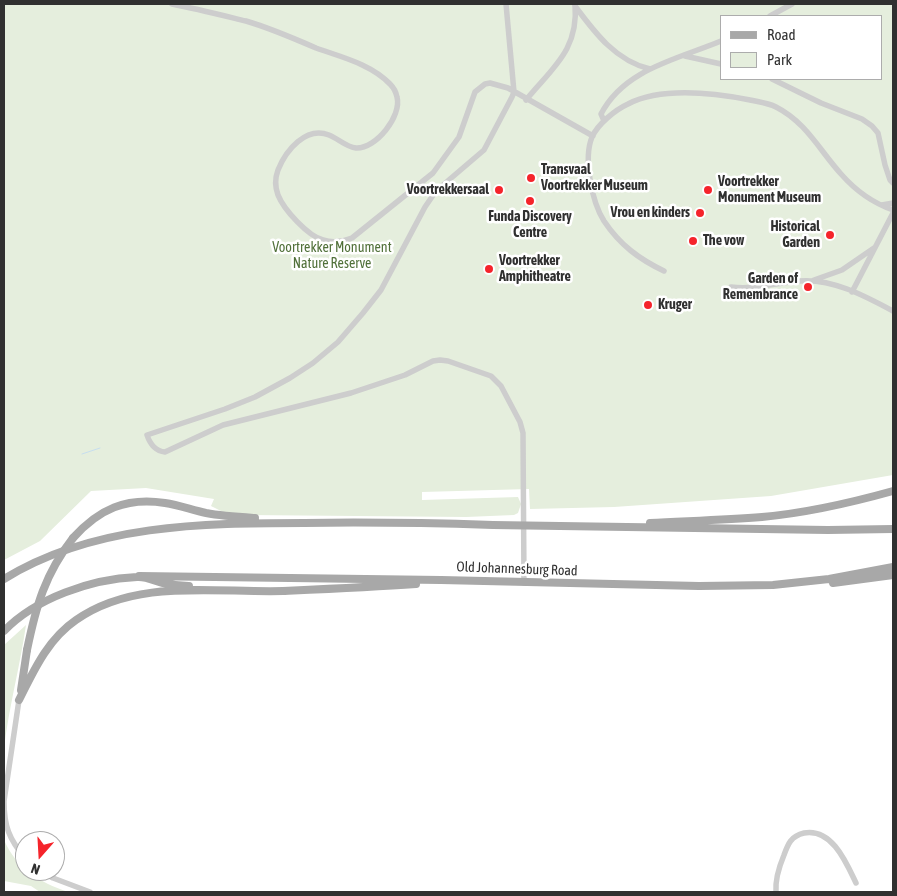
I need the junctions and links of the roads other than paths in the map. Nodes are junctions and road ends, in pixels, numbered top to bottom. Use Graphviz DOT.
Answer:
graph roads {
  1 [pos="172,4"];
  2 [pos="506,4"];
  3 [pos="792,4"];
  4 [pos="575,5"];
  5 [pos="772,15"];
  6 [pos="720,41"];
  7 [pos="683,56"];
  8 [pos="720,64"];
  9 [pos="650,69"];
  10 [pos="774,80"];
  11 [pos="514,92"];
  12 [pos="526,100"];
  13 [pos="604,121"];
  14 [pos="593,136"];
  15 [pos="893,183"];
  16 [pos="893,203"];
  17 [pos="882,205"];
  18 [pos="893,212"];
  19 [pos="878,242"];
  20 [pos="664,271"];
  21 [pos="808,281"];
  22 [pos="731,287"];
  23 [pos="852,292"];
  24 [pos="893,312"];
  25 [pos="893,491"];
  26 [pos="370,522"];
  27 [pos="524,525"];
  28 [pos="584,526"];
  29 [pos="893,529"];
  30 [pos="893,567"];
  31 [pos="893,575"];
  32 [pos="139,576"];
  33 [pos="4,579"];
  34 [pos="441,580"];
  35 [pos="524,582"];
  36 [pos="773,585"];
  37 [pos="302,589"];
  38 [pos="4,631"];
  39 [pos="20,700"];
  40 [pos="15,846"];
  41 [pos="61,881"];
  42 [pos="856,882"];
  43 [pos="90,892"];
  44 [pos="776,892"];
  1 -- 11 [label="street"];
  2 -- 11 [label="street"];
  3 -- 5 [label="street"];
  4 -- 9 [label="street"];
  4 -- 12 [label="street"];
  6 -- 7 [label="street"];
  7 -- 8 [label="street"];
  7 -- 9 [label="street"];
  9 -- 13 [label="street"];
  10 -- 15 [label="street"];
  11 -- 12 [label="street"];
  11 -- 27 [label="street"];
  12 -- 14 [label="street"];
  13 -- 14 [label="street"];
  13 -- 17 [label="street"];
  14 -- 20 [label="street"];
  16 -- 17 [label="street"];
  17 -- 18 [label="street"];
  18 -- 19 [label="street"];
  19 -- 21 [label="street"];
  19 -- 23 [label="street"];
  21 -- 22 [label="street"];
  21 -- 23 [label="street"];
  23 -- 24 [label="street"];
  25 -- 28 [label="main road"];
  26 -- 27 [label="main road"];
  26 -- 33 [label="main road"];
  26 -- 39 [label="main road, bridge"];
  27 -- 28 [label="main road"];
  27 -- 35 [label="street"];
  28 -- 29 [label="main road"];
  30 -- 36 [label="main road, Old Johannesburg Road"];
  31 -- 36 [label="main road"];
  32 -- 34 [label="main road, Old Johannesburg Road"];
  32 -- 37 [label="main road"];
  32 -- 38 [label="main road"];
  34 -- 35 [label="main road, Old Johannesburg Road"];
  34 -- 37 [label="main road"];
  35 -- 36 [label="main road, Old Johannesburg Road"];
  37 -- 39 [label="main road"];
  39 -- 40 [label="street"];
  41 -- 43 [label="street"];
  42 -- 44 [label="street"];
}
